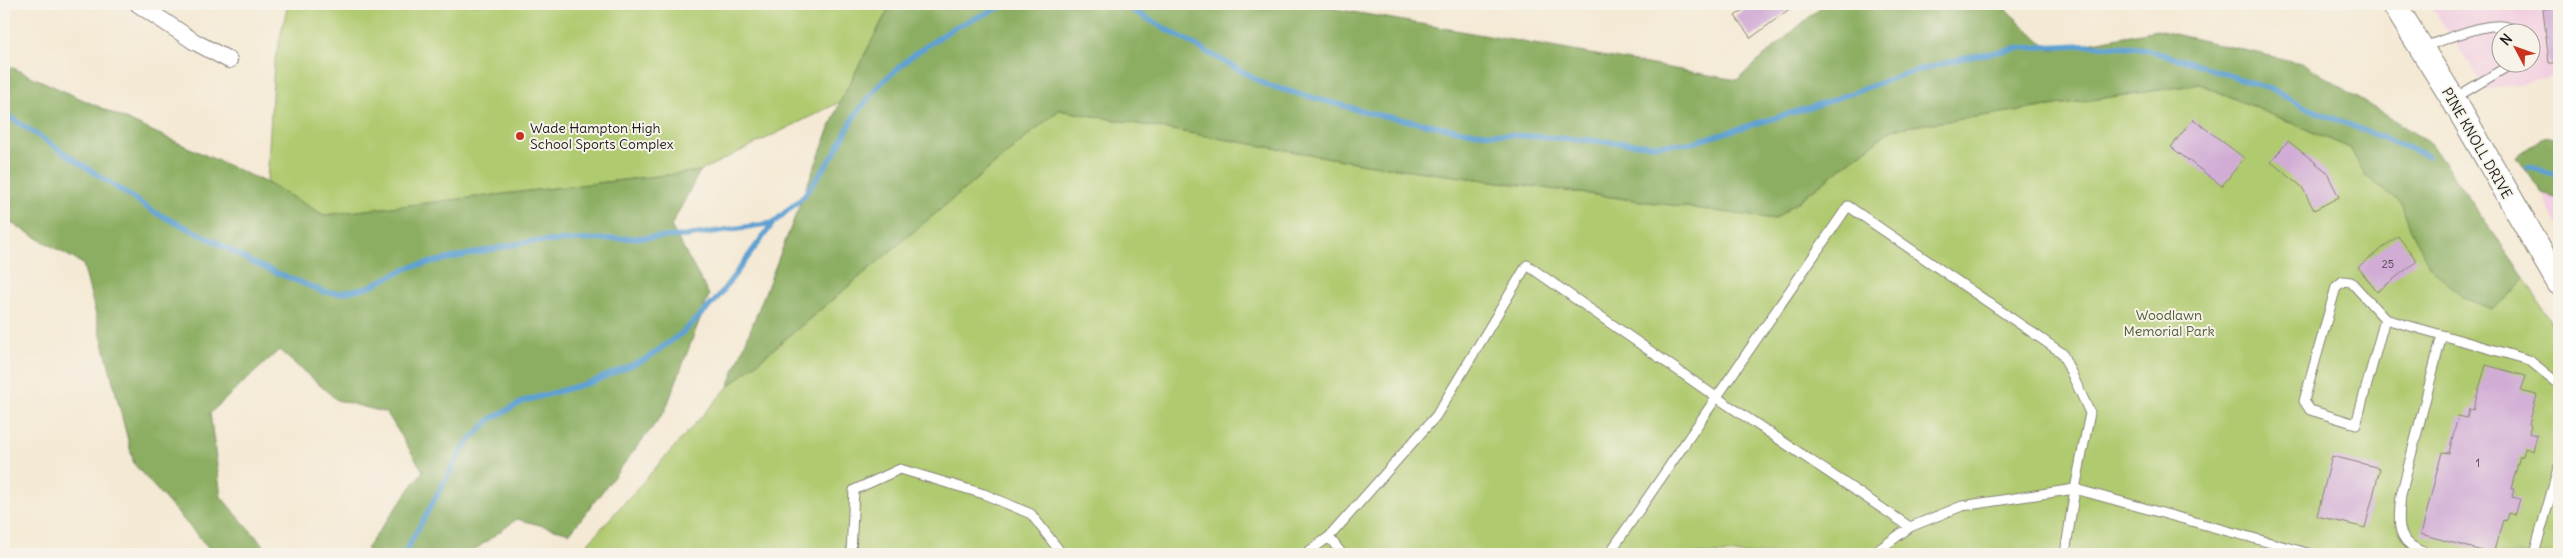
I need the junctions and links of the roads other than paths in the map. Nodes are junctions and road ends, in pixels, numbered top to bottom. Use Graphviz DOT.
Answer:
graph roads {
  1 [pos="138,4"];
  2 [pos="2394,4"];
  3 [pos="2490,25"];
  4 [pos="2421,48"];
  5 [pos="229,60"];
  6 [pos="2498,72"];
  7 [pos="2453,99"];
  8 [pos="2557,275"];
  9 [pos="2386,319"];
  10 [pos="2442,335"];
  11 [pos="2559,384"];
  12 [pos="1716,397"];
  13 [pos="2559,466"];
  14 [pos="2075,489"];
  15 [pos="1910,527"];
  16 [pos="1329,537"];
  17 [pos="851,554"];
  18 [pos="1062,554"];
  19 [pos="1305,554"];
  20 [pos="1342,554"];
  21 [pos="1608,554"];
  22 [pos="1872,554"];
  23 [pos="2066,554"];
  24 [pos="2311,554"];
  25 [pos="2429,554"];
  26 [pos="2534,554"];
  1 -- 5 [label="street"];
  2 -- 4 [label="street, PINE KNOLL DRIVE"];
  3 -- 4 [label="lane"];
  4 -- 7 [label="street, PINE KNOLL DRIVE"];
  6 -- 7 [label="lane"];
  7 -- 8 [label="street, PINE KNOLL DRIVE"];
  9 -- 9 [label="lane"];
  9 -- 10 [label="lane"];
  10 -- 11 [label="lane"];
  10 -- 25 [label="lane"];
  12 -- 14 [label="lane"];
  12 -- 15 [label="lane"];
  12 -- 16 [label="lane"];
  12 -- 21 [label="lane"];
  13 -- 26 [label="lane"];
  14 -- 15 [label="lane"];
  14 -- 23 [label="lane"];
  14 -- 24 [label="lane"];
  15 -- 22 [label="lane"];
  16 -- 19 [label="lane"];
  16 -- 20 [label="lane"];
  17 -- 18 [label="lane"];
}
